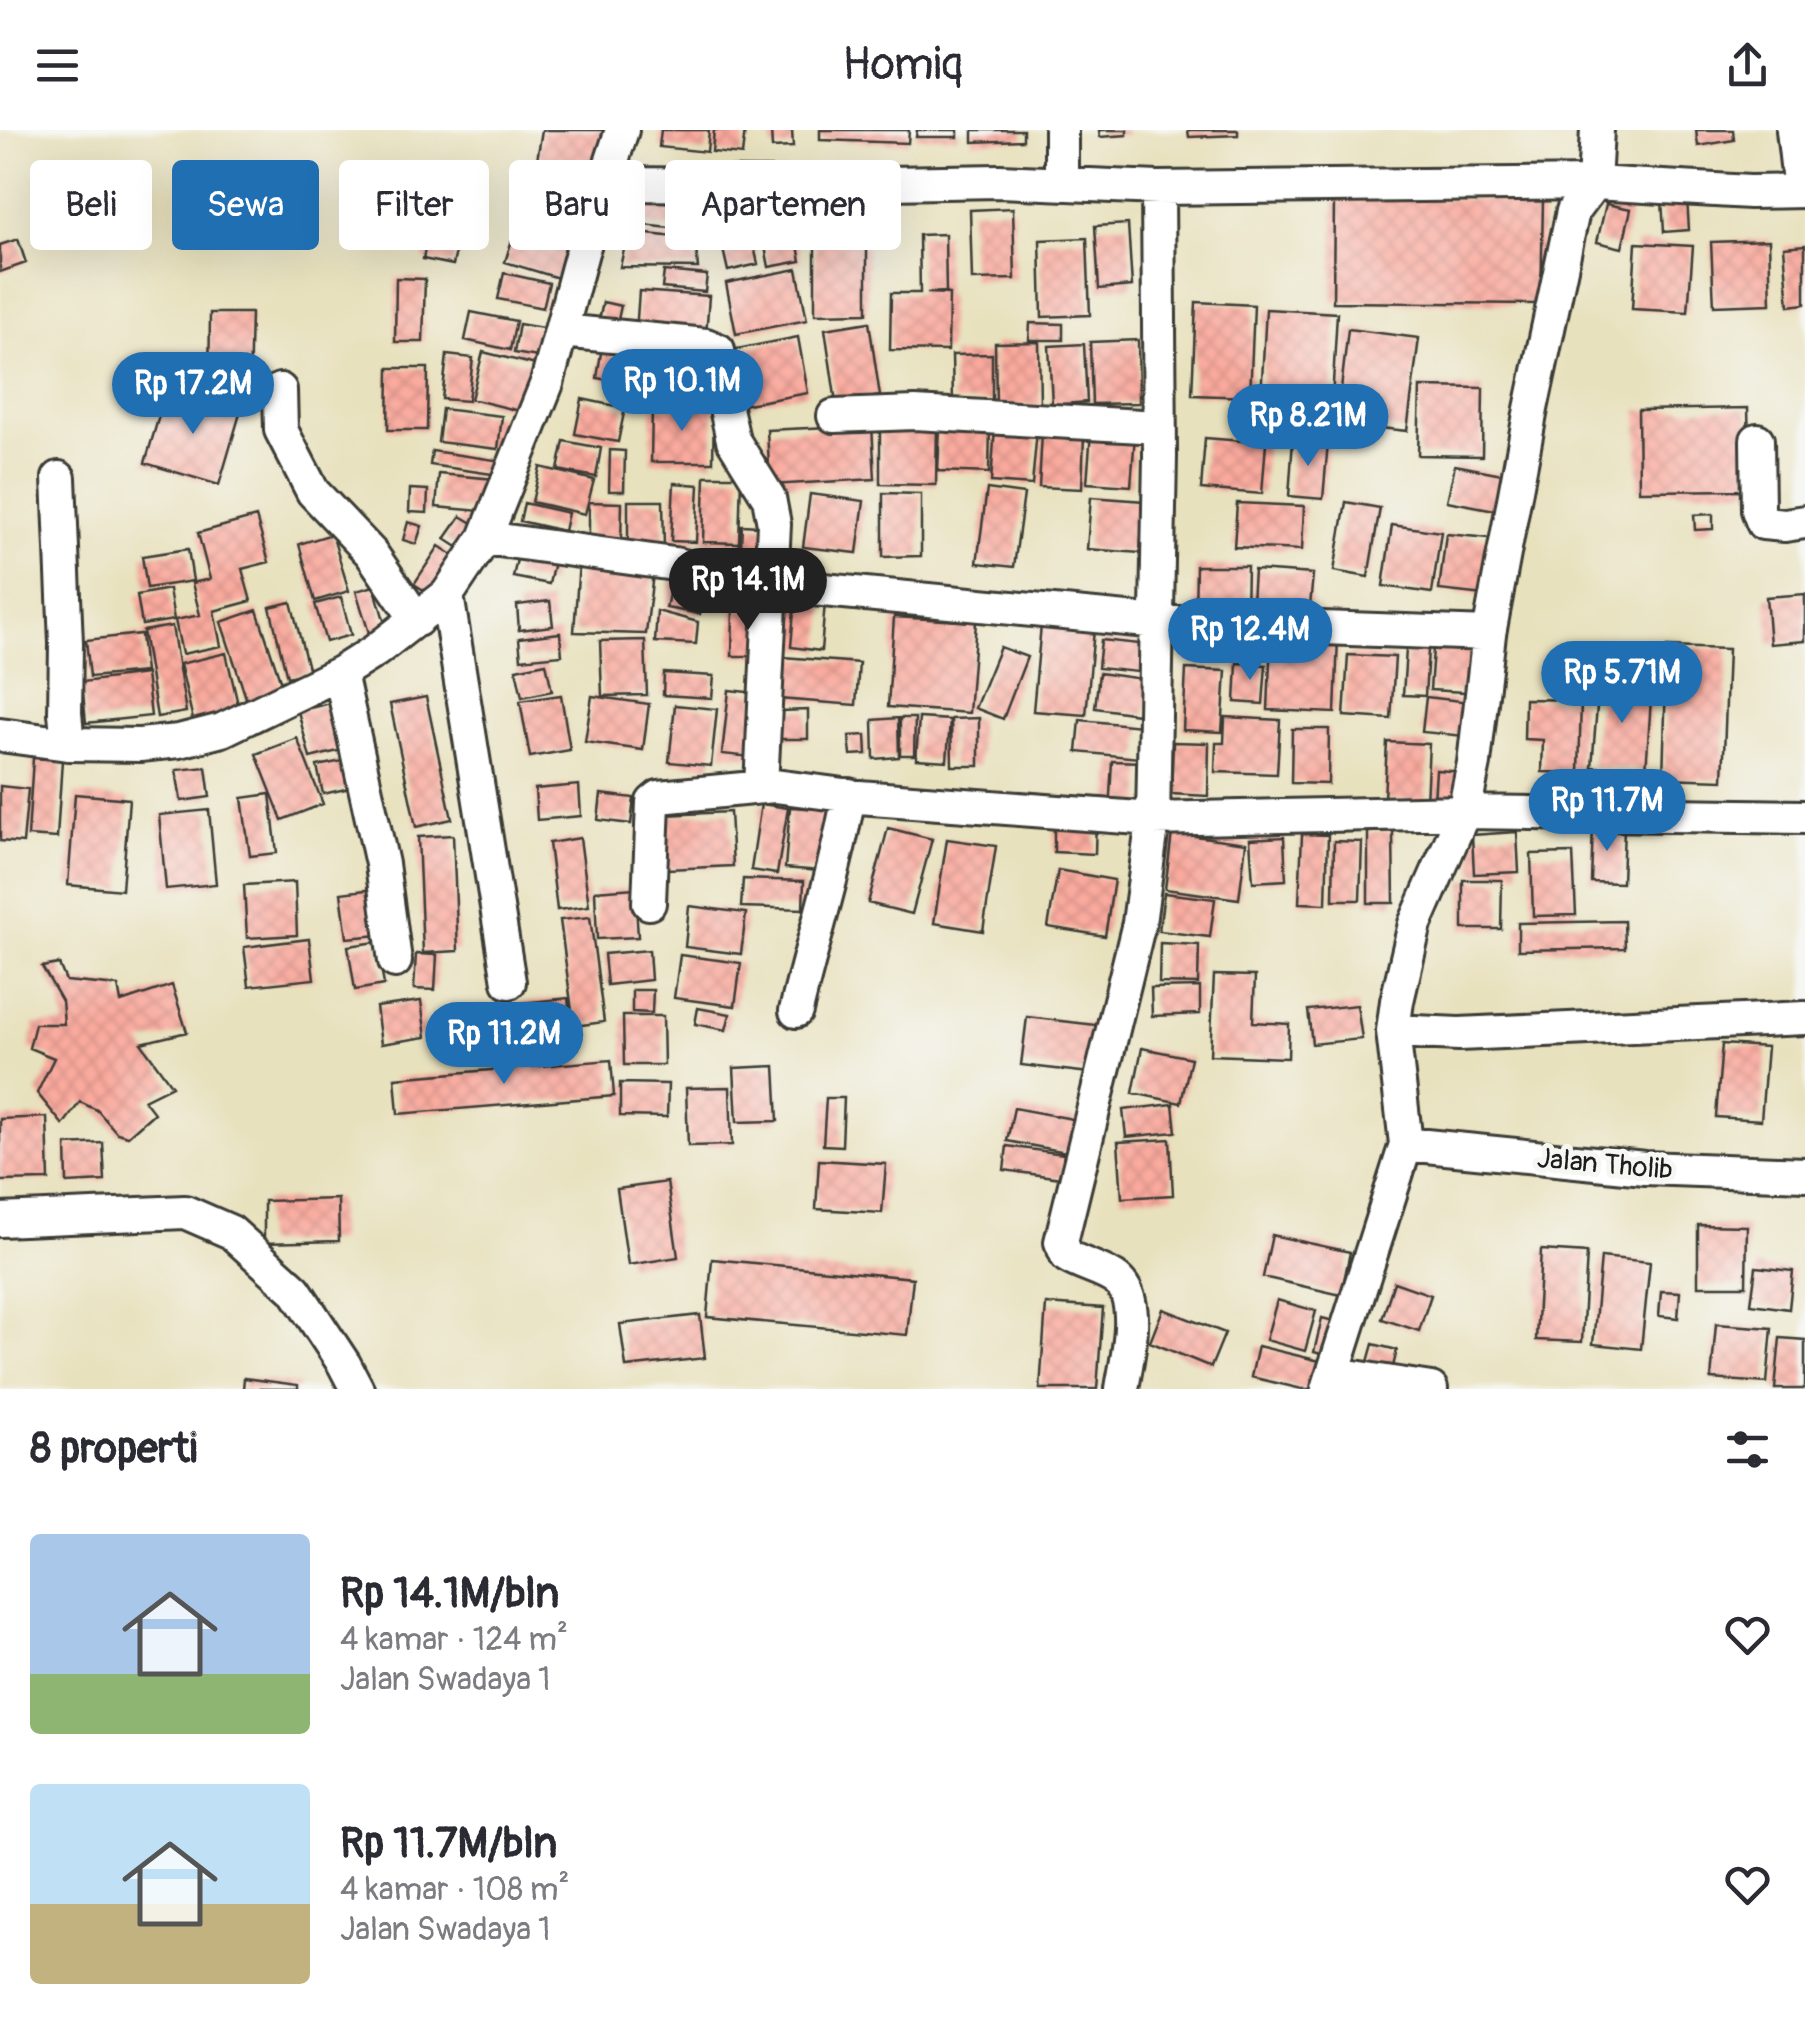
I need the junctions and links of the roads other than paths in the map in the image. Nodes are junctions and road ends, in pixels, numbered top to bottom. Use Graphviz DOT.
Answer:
graph roads {
  1 [pos="622,130"];
  2 [pos="1061,130"];
  3 [pos="1597,130"];
  4 [pos="1792,130"];
  5 [pos="612,160"];
  6 [pos="1061,183"];
  7 [pos="1594,183"];
  8 [pos="645,184"];
  9 [pos="1158,188"];
  10 [pos="1802,191"];
  11 [pos="585,250"];
  12 [pos="561,331"];
  13 [pos="280,390"];
  14 [pos="834,416"];
  15 [pos="1159,427"];
  16 [pos="1757,440"];
  17 [pos="60,478"];
  18 [pos="1805,522"];
  19 [pos="484,538"];
  20 [pos="772,585"];
  21 [pos="447,595"];
  22 [pos="417,620"];
  23 [pos="1158,622"];
  24 [pos="1490,634"];
  25 [pos="340,673"];
  26 [pos="0,735"];
  27 [pos="68,744"];
  28 [pos="761,786"];
  29 [pos="849,795"];
  30 [pos="1464,812"];
  31 [pos="1805,817"];
  32 [pos="1154,819"];
  33 [pos="649,902"];
  34 [pos="395,960"];
  35 [pos="509,982"];
  36 [pos="796,1011"];
  37 [pos="1805,1018"];
  38 [pos="1393,1030"];
  39 [pos="1406,1144"];
  40 [pos="1805,1174"];
  41 [pos="0,1220"];
  42 [pos="1332,1382"];
  43 [pos="357,1389"];
  44 [pos="1122,1389"];
  45 [pos="1431,1389"];
  1 -- 5 [label="street"];
  2 -- 6 [label="street"];
  3 -- 7 [label="street"];
  4 -- 10 [label="street"];
  6 -- 8 [label="street"];
  6 -- 9 [label="street"];
  7 -- 9 [label="street"];
  7 -- 10 [label="street"];
  7 -- 24 [label="street"];
  9 -- 15 [label="street"];
  11 -- 12 [label="street"];
  12 -- 19 [label="street"];
  12 -- 20 [label="street"];
  13 -- 22 [label="street"];
  14 -- 15 [label="street"];
  15 -- 23 [label="street"];
  16 -- 18 [label="street"];
  17 -- 27 [label="street"];
  19 -- 20 [label="street"];
  19 -- 21 [label="street"];
  20 -- 23 [label="street"];
  20 -- 28 [label="street"];
  21 -- 22 [label="street"];
  21 -- 35 [label="street"];
  22 -- 25 [label="street"];
  23 -- 24 [label="street"];
  23 -- 32 [label="street"];
  24 -- 30 [label="street"];
  25 -- 27 [label="street"];
  25 -- 34 [label="street"];
  26 -- 27 [label="street"];
  28 -- 29 [label="street"];
  28 -- 33 [label="street"];
  29 -- 32 [label="street"];
  29 -- 36 [label="street"];
  30 -- 31 [label="street"];
  30 -- 32 [label="street"];
  30 -- 38 [label="street"];
  32 -- 44 [label="street"];
  37 -- 38 [label="street"];
  38 -- 39 [label="street"];
  39 -- 40 [label="street, Jalan Tholib"];
  39 -- 42 [label="street"];
  41 -- 43 [label="street"];
  42 -- 45 [label="street"];
}
